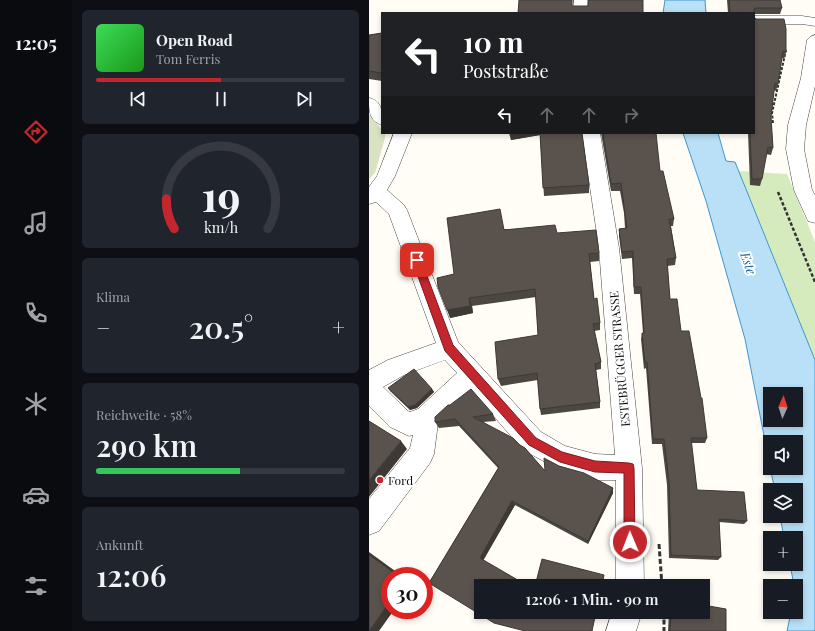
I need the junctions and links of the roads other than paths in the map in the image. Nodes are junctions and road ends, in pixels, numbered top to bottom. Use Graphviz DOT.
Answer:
graph roads {
  1 [pos="581,0"];
  2 [pos="580,12"];
  3 [pos="755,20"];
  4 [pos="815,22"];
  5 [pos="814,50"];
  6 [pos="369,103"];
  7 [pos="381,118"];
  8 [pos="807,118"];
  9 [pos="591,134"];
  10 [pos="399,135"];
  11 [pos="372,194"];
  12 [pos="815,216"];
  13 [pos="449,348"];
  14 [pos="472,374"];
  15 [pos="369,383"];
  16 [pos="369,390"];
  17 [pos="426,418"];
  18 [pos="629,468"];
  19 [pos="369,521"];
  20 [pos="630,579"];
  21 [pos="625,619"];
  22 [pos="621,631"];
  1 -- 2 [label="street"];
  3 -- 4 [label="street"];
  5 -- 8 [label="street"];
  6 -- 7 [label="street"];
  8 -- 12 [label="street"];
  9 -- 18 [label="street, ESTEBRÜGGER STRASSE"];
  10 -- 11 [label="street"];
  11 -- 13 [label="street"];
  13 -- 14 [label="street"];
  13 -- 15 [label="street"];
  14 -- 17 [label="street"];
  14 -- 18 [label="street"];
  16 -- 17 [label="street"];
  17 -- 19 [label="street"];
  18 -- 20 [label="street, ESTEBRÜGGER STRASSE"];
  21 -- 22 [label="street"];
}
